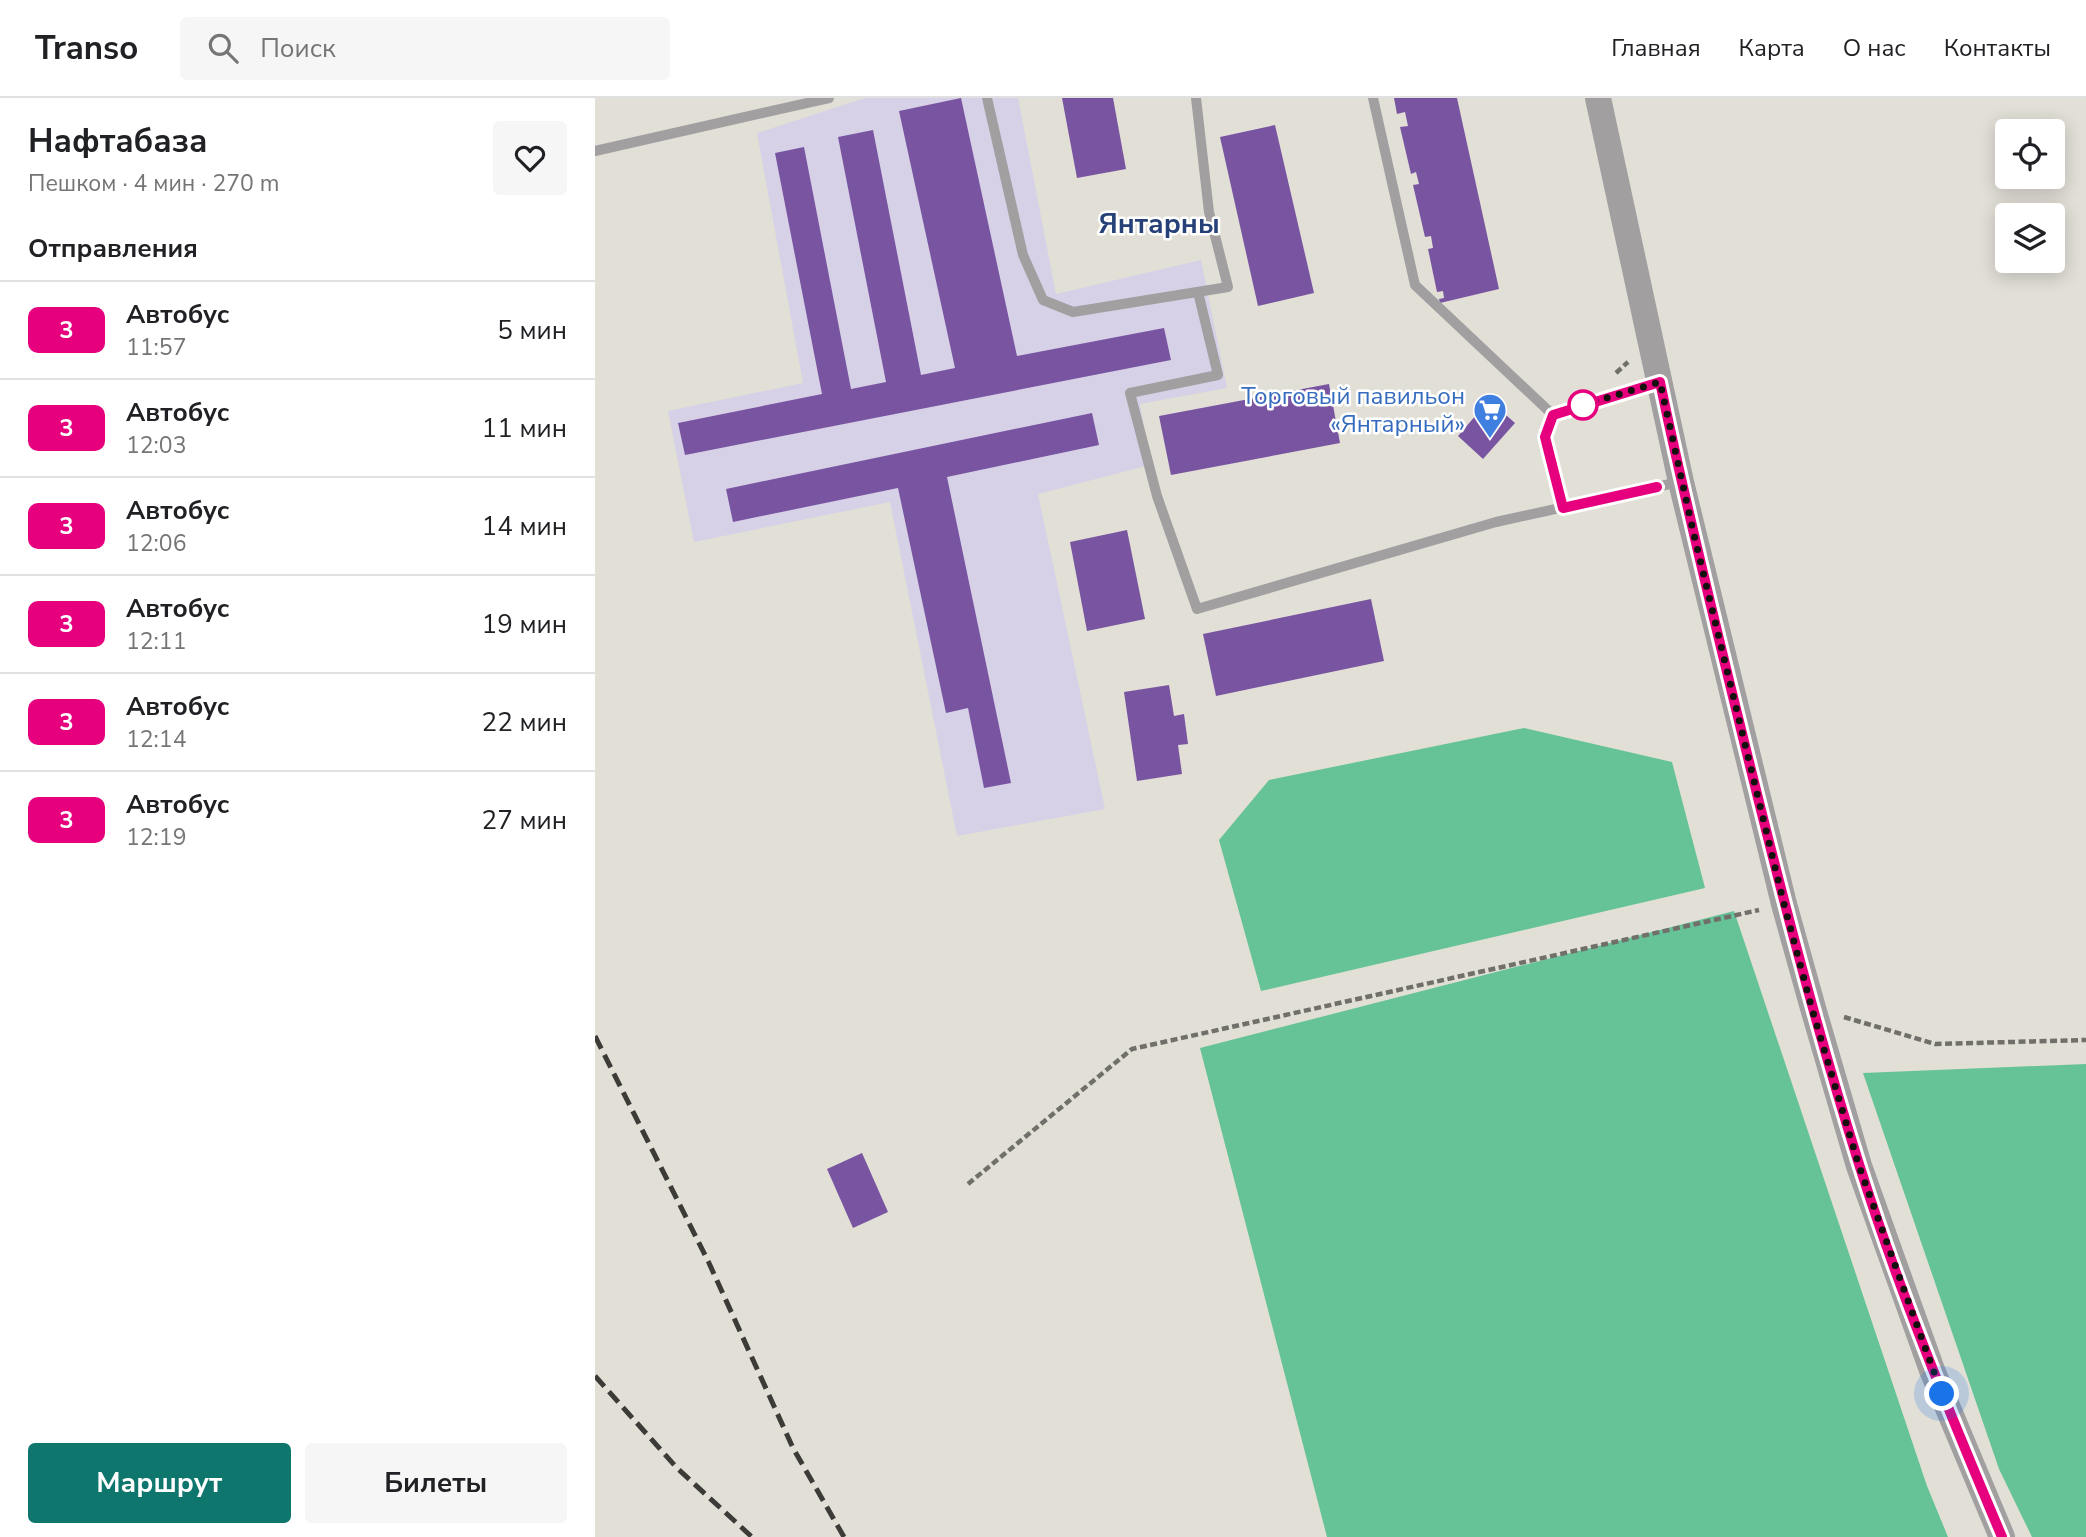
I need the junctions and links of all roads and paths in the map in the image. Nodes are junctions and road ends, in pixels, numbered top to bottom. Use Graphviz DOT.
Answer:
graph roads {
  1 [pos="829,98"];
  2 [pos="986,98"];
  3 [pos="1196,98"];
  4 [pos="1373,98"];
  5 [pos="1598,98"];
  6 [pos="595,151"];
  7 [pos="1198,292"];
  8 [pos="1660,382"];
  9 [pos="1553,415"];
  10 [pos="1681,482"];
  11 [pos="1563,508"];
  12 [pos="1784,904"];
  13 [pos="1812,1009"];
  14 [pos="2086,1040"];
  15 [pos="968,1184"];
  16 [pos="2002,1537"];
  1 -- 6 [label="lane"];
  2 -- 7 [label="lane"];
  3 -- 7 [label="lane"];
  4 -- 9 [label="lane"];
  5 -- 8 [label="street"];
  7 -- 11 [label="lane"];
  8 -- 9 [label="lane"];
  8 -- 10 [label="street"];
  9 -- 11 [label="lane"];
  10 -- 11 [label="lane"];
  10 -- 12 [label="street"];
  12 -- 13 [label="street"];
  12 -- 15 [label="path"];
  13 -- 14 [label="path"];
  13 -- 16 [label="street"];
}
